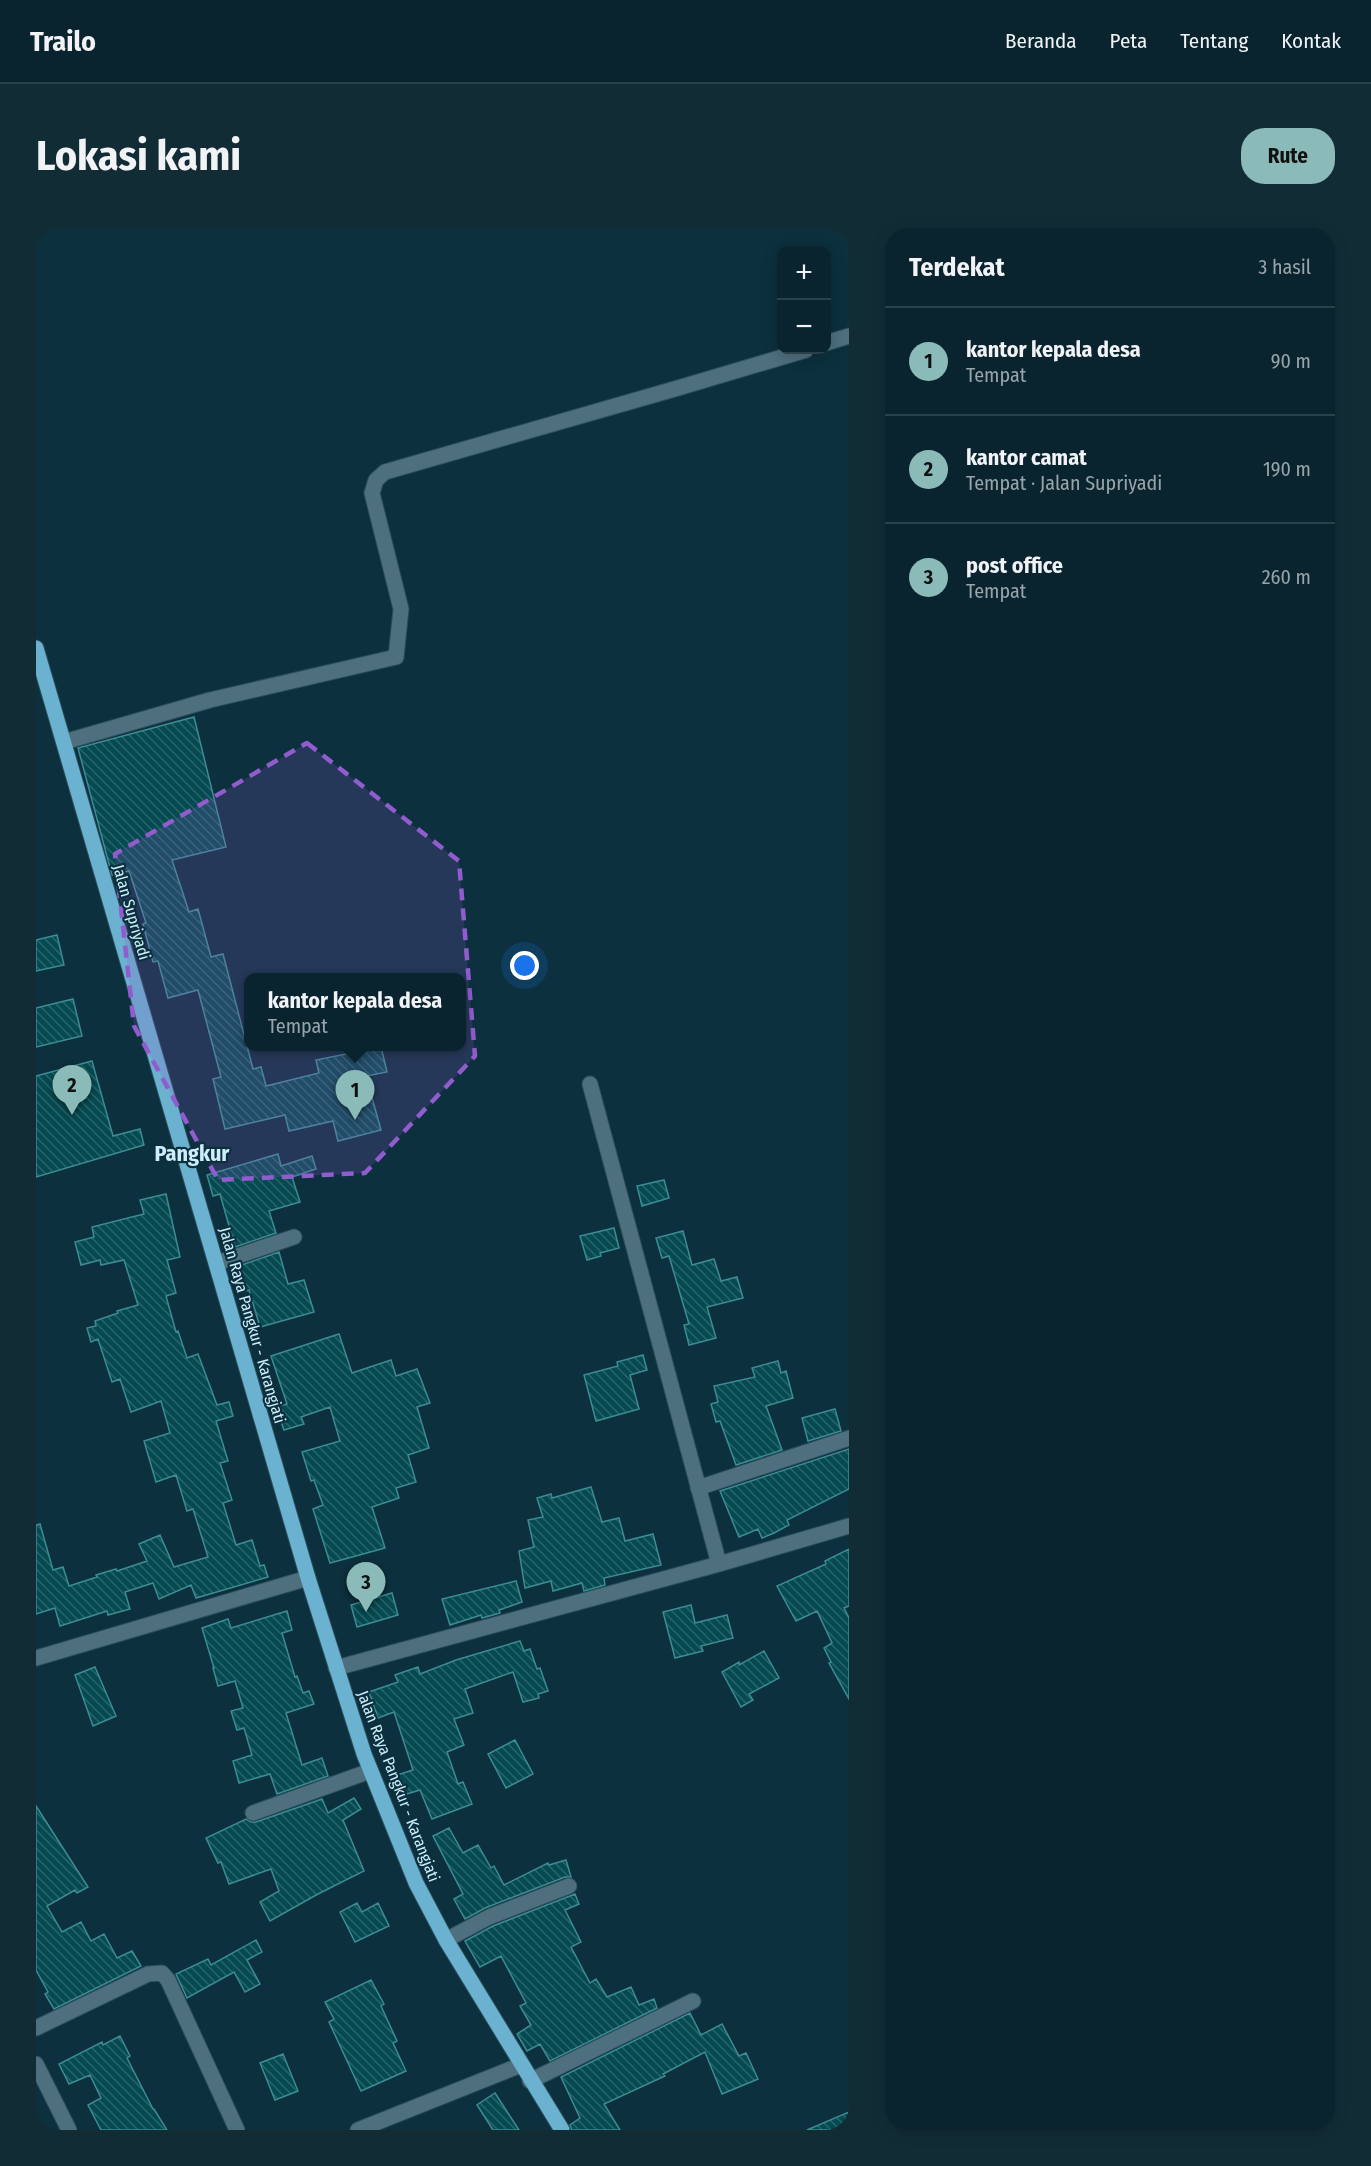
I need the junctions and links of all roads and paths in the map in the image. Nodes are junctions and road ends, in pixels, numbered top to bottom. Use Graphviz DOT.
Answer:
graph roads {
  1 [pos="849,336"];
  2 [pos="831,341"];
  3 [pos="793,354"];
  4 [pos="36,648"];
  5 [pos="64,742"];
  6 [pos="590,1084"];
  7 [pos="194,1186"];
  8 [pos="294,1237"];
  9 [pos="217,1263"];
  10 [pos="849,1438"];
  11 [pos="698,1488"];
  12 [pos="848,1529"];
  13 [pos="719,1564"];
  14 [pos="308,1578"];
  15 [pos="36,1658"];
  16 [pos="336,1668"];
  17 [pos="370,1771"];
  18 [pos="253,1813"];
  19 [pos="569,1886"];
  20 [pos="446,1940"];
  21 [pos="693,2001"];
  22 [pos="36,2028"];
  23 [pos="36,2064"];
  24 [pos="521,2065"];
  25 [pos="530,2081"];
  26 [pos="69,2130"];
  27 [pos="237,2130"];
  28 [pos="358,2130"];
  29 [pos="562,2130"];
  1 -- 2 [label="street"];
  3 -- 5 [label="street"];
  4 -- 5 [label="main road, Jalan Supriyadi"];
  5 -- 7 [label="main road, Jalan Supriyadi"];
  6 -- 11 [label="street"];
  7 -- 9 [label="main road, Jalan Raya Pangkur - Karangjati"];
  8 -- 9 [label="street"];
  9 -- 14 [label="main road, Jalan Raya Pangkur - Karangjati"];
  10 -- 11 [label="street"];
  11 -- 13 [label="street"];
  12 -- 13 [label="street"];
  13 -- 16 [label="street"];
  14 -- 15 [label="street"];
  14 -- 16 [label="main road, Jalan Raya Pangkur - Karangjati"];
  16 -- 17 [label="main road, Jalan Raya Pangkur - Karangjati"];
  17 -- 18 [label="street"];
  17 -- 20 [label="main road, Jalan Raya Pangkur - Karangjati"];
  19 -- 20 [label="street"];
  20 -- 24 [label="main road, Jalan Raya Pangkur - Karangjati"];
  21 -- 25 [label="street"];
  22 -- 27 [label="street"];
  23 -- 26 [label="street"];
  24 -- 25 [label="main road, Jalan Raya Pangkur - Karangjati"];
  24 -- 28 [label="street"];
  25 -- 29 [label="main road, Jalan Raya Pangkur - Karangjati"];
}
